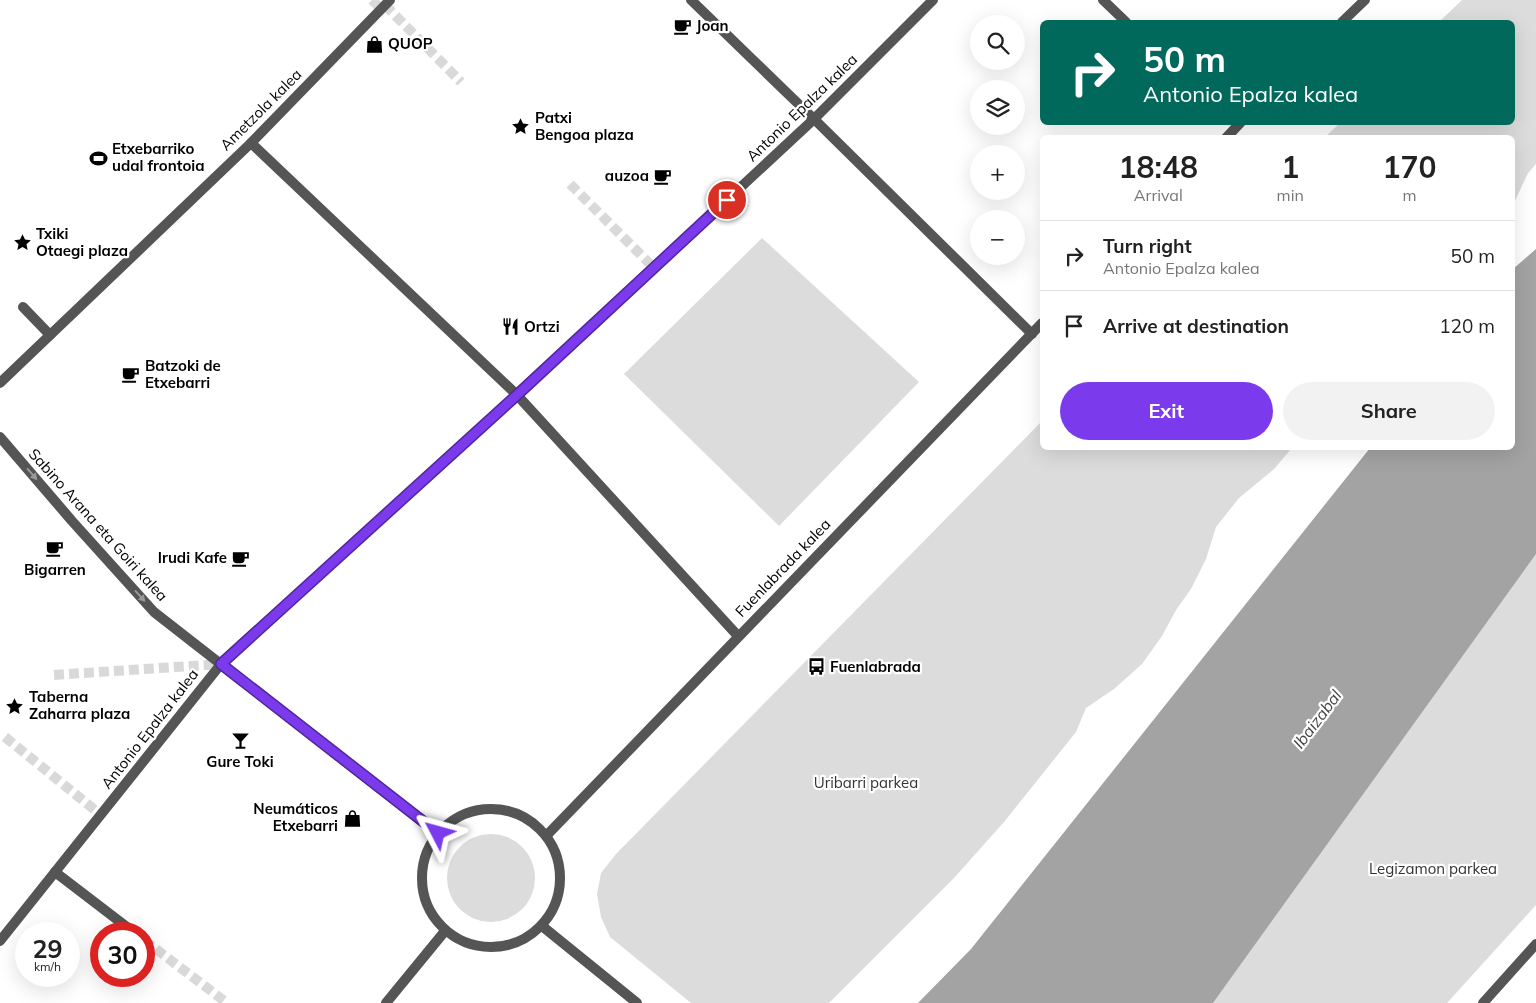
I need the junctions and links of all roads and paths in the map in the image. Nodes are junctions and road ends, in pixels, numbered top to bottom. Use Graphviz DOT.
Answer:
graph roads {
  1 [pos="390,0"];
  2 [pos="691,0"];
  3 [pos="933,0"];
  4 [pos="1103,0"];
  5 [pos="1365,0"];
  6 [pos="1124,20"];
  7 [pos="1344,20"];
  8 [pos="814,119"];
  9 [pos="251,143"];
  10 [pos="23,307"];
  11 [pos="1040,325"];
  12 [pos="1032,334"];
  13 [pos="50,335"];
  14 [pos="0,383"];
  15 [pos="517,395"];
  16 [pos="0,437"];
  17 [pos="738,636"];
  18 [pos="221,664"];
  19 [pos="438,833"];
  20 [pos="547,835"];
  21 [pos="55,872"];
  22 [pos="120,922"];
  23 [pos="542,926"];
  24 [pos="445,930"];
  25 [pos="0,941"];
  26 [pos="1536,944"];
  27 [pos="386,1003"];
  28 [pos="638,1003"];
  29 [pos="1483,1003"];
  1 -- 9 [label="street, Ametzola kalea"];
  2 -- 8 [label="street"];
  3 -- 8 [label="street, Antonio Epalza kalea"];
  4 -- 6 [label="street"];
  5 -- 7 [label="street"];
  8 -- 12 [label="street"];
  8 -- 15 [label="street, Antonio Epalza kalea"];
  9 -- 13 [label="street, Ametzola kalea"];
  9 -- 15 [label="street"];
  10 -- 13 [label="street"];
  11 -- 12 [label="street, Fuenlabrada kalea"];
  12 -- 17 [label="street, Fuenlabrada kalea"];
  13 -- 14 [label="street, Ametzola kalea"];
  15 -- 17 [label="street"];
  15 -- 18 [label="street, Antonio Epalza kalea"];
  16 -- 18 [label="street, Sabino Arana eta Goiri kalea, one-way"];
  17 -- 20 [label="street, Fuenlabrada kalea"];
  18 -- 19 [label="street, Sabino Arana eta Goiri kalea"];
  18 -- 21 [label="street, Antonio Epalza kalea"];
  19 -- 20 [label="street"];
  19 -- 24 [label="street"];
  20 -- 23 [label="street"];
  21 -- 22 [label="street"];
  21 -- 25 [label="street, Antonio Epalza kalea"];
  23 -- 24 [label="street"];
  23 -- 28 [label="street"];
  24 -- 27 [label="street"];
  26 -- 29 [label="street"];
}
